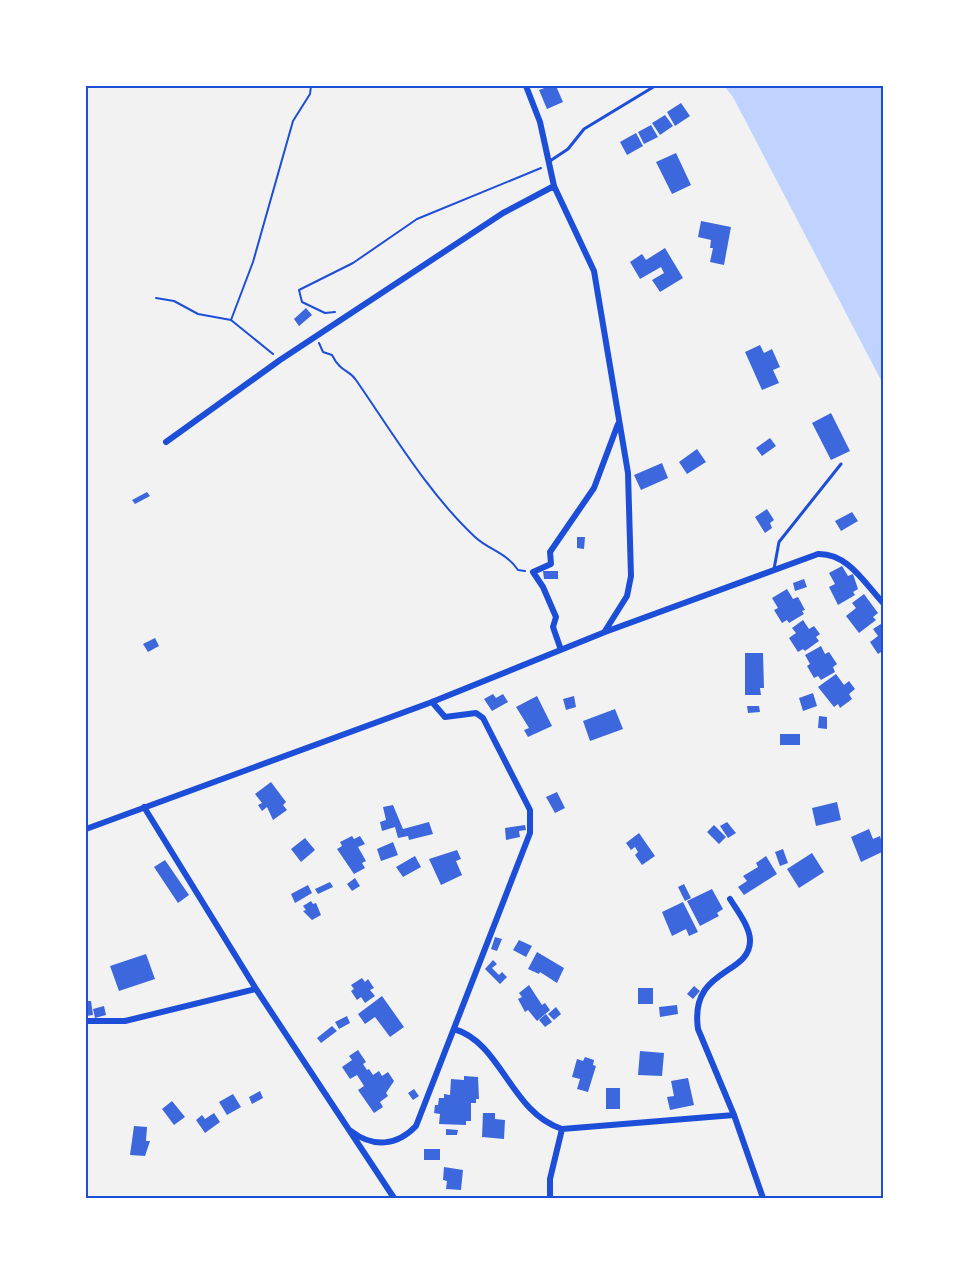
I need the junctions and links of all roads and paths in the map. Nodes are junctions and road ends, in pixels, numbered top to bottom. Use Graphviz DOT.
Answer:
graph roads {
  1 [pos="310,86"];
  2 [pos="526,86"];
  3 [pos="655,86"];
  4 [pos="550,161"];
  5 [pos="554,186"];
  6 [pos="156,298"];
  7 [pos="335,312"];
  8 [pos="231,320"];
  9 [pos="316,338"];
  10 [pos="280,360"];
  11 [pos="618,424"];
  12 [pos="166,442"];
  13 [pos="841,464"];
  14 [pos="773,570"];
  15 [pos="533,572"];
  16 [pos="884,604"];
  17 [pos="605,632"];
  18 [pos="561,650"];
  19 [pos="432,702"];
  20 [pos="144,807"];
  21 [pos="86,829"];
  22 [pos="730,899"];
  23 [pos="256,989"];
  24 [pos="86,1021"];
  25 [pos="454,1029"];
  26 [pos="734,1116"];
  27 [pos="562,1129"];
  28 [pos="351,1131"];
  29 [pos="394,1198"];
  30 [pos="550,1198"];
  31 [pos="763,1198"];
  1 -- 8 [label="path"];
  2 -- 4 [label="street"];
  3 -- 4 [label="lane"];
  4 -- 5 [label="street"];
  4 -- 7 [label="path"];
  5 -- 9 [label="street"];
  5 -- 11 [label="street"];
  6 -- 8 [label="path"];
  8 -- 10 [label="path"];
  9 -- 10 [label="street"];
  9 -- 15 [label="path"];
  10 -- 12 [label="street"];
  11 -- 15 [label="street"];
  11 -- 17 [label="street"];
  13 -- 14 [label="lane"];
  14 -- 16 [label="street"];
  14 -- 17 [label="street"];
  15 -- 18 [label="street"];
  17 -- 18 [label="street"];
  18 -- 19 [label="street"];
  19 -- 20 [label="street"];
  19 -- 25 [label="street"];
  20 -- 21 [label="street"];
  20 -- 23 [label="street"];
  22 -- 26 [label="street"];
  23 -- 24 [label="street"];
  23 -- 28 [label="street"];
  25 -- 27 [label="street"];
  25 -- 28 [label="street"];
  26 -- 27 [label="street"];
  26 -- 31 [label="street"];
  27 -- 30 [label="street"];
  28 -- 29 [label="street"];
}
